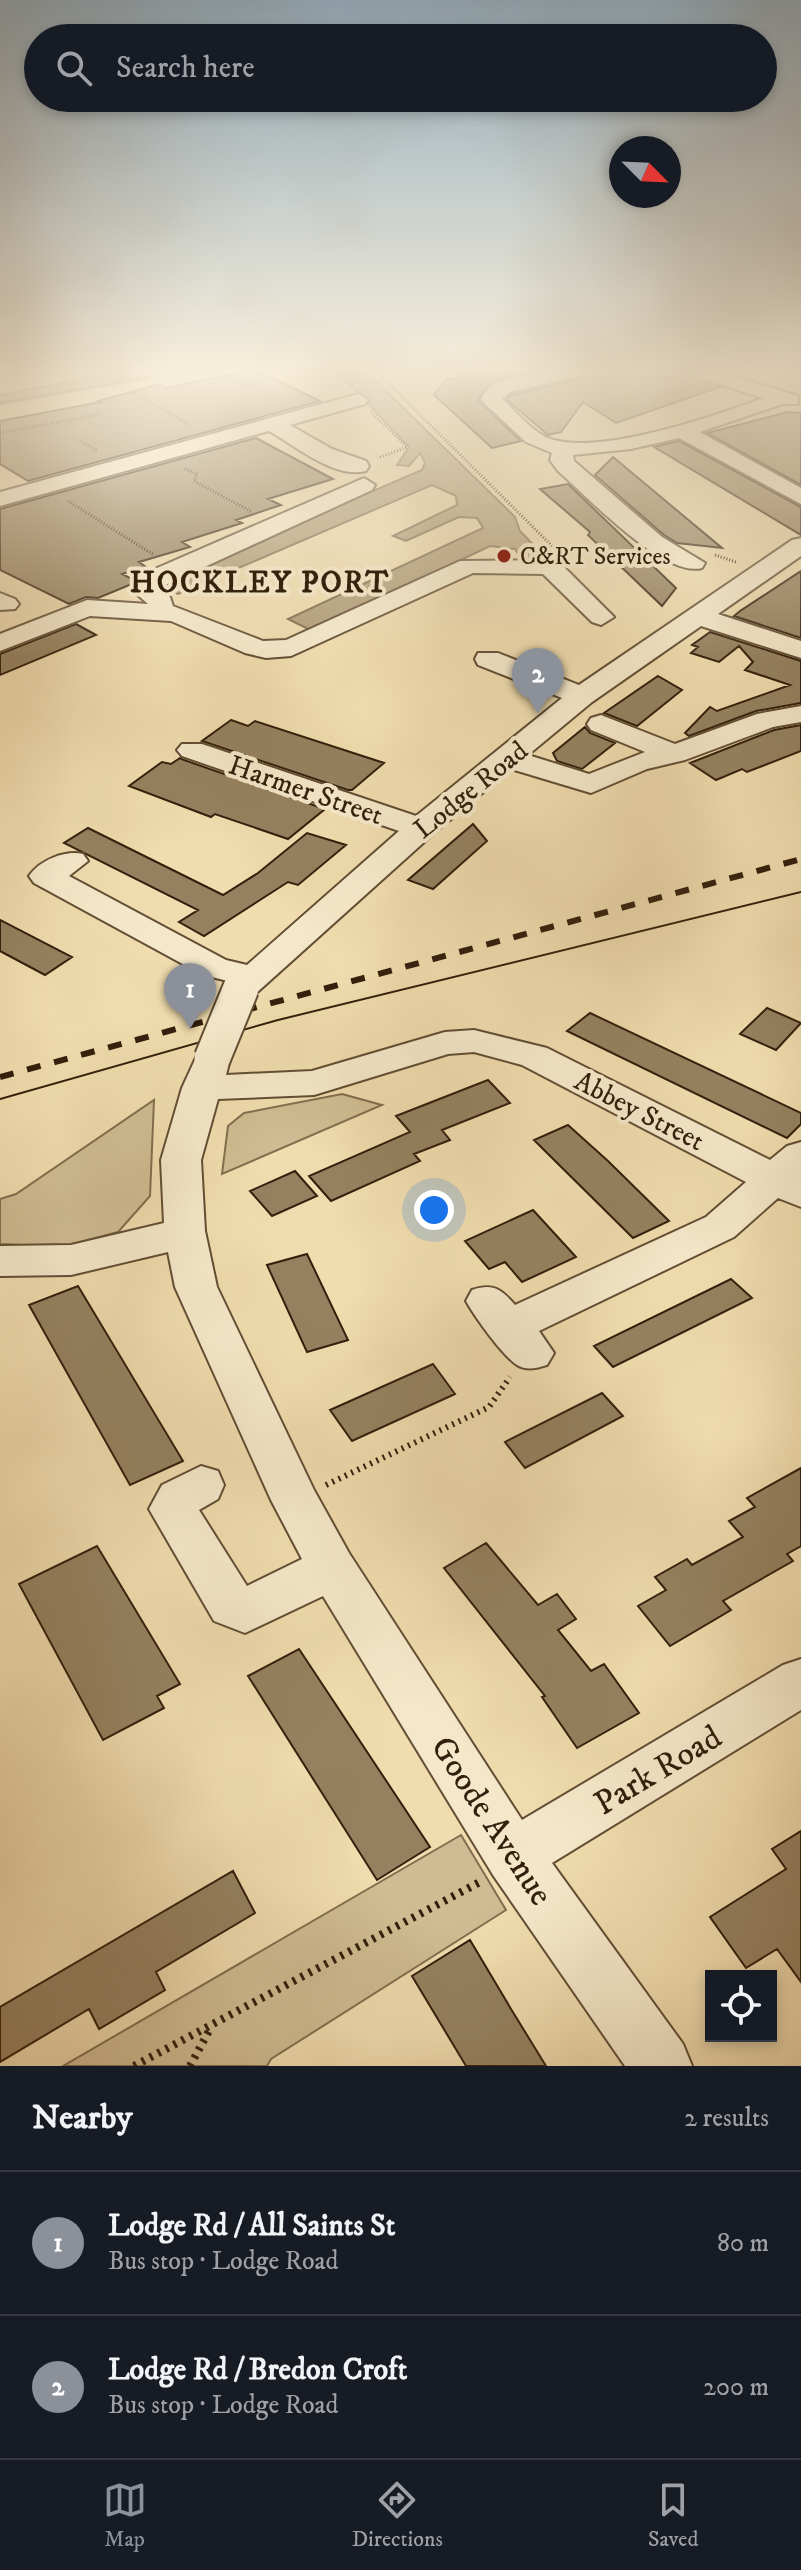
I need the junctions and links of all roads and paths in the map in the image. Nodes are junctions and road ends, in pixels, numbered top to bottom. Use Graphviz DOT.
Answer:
graph roads {
  1 [pos="114,468"];
  2 [pos="185,468"];
  3 [pos="345,468"];
  4 [pos="372,468"];
  5 [pos="474,468"];
  6 [pos="569,468"];
  7 [pos="744,468"];
  8 [pos="361,475"];
  9 [pos="48,485"];
  10 [pos="0,499"];
  11 [pos="797,501"];
  12 [pos="255,514"];
  13 [pos="801,545"];
  14 [pos="557,551"];
  15 [pos="162,559"];
  16 [pos="698,562"];
  17 [pos="160,612"];
  18 [pos="698,616"];
  19 [pos="601,617"];
  20 [pos="0,643"];
  21 [pos="801,650"];
  22 [pos="488,659"];
  23 [pos="582,696"];
  24 [pos="801,714"];
  25 [pos="601,724"];
  26 [pos="192,750"];
  27 [pos="675,754"];
  28 [pos="507,758"];
  29 [pos="421,828"];
  30 [pos="72,861"];
  31 [pos="246,982"];
  32 [pos="206,1073"];
  33 [pos="793,1175"];
  34 [pos="185,1231"];
  35 [pos="0,1261"];
  36 [pos="509,1327"];
  37 [pos="201,1485"];
  38 [pos="295,1500"];
  39 [pos="332,1568"];
  40 [pos="801,1682"];
  41 [pos="513,1856"];
  42 [pos="211,2028"];
  43 [pos="134,2066"];
  44 [pos="190,2066"];
  45 [pos="661,2066"];
  1 -- 9 [label="street"];
  2 -- 12 [label="path"];
  3 -- 8 [label="street"];
  4 -- 8 [label="path"];
  5 -- 14 [label="path"];
  6 -- 16 [label="street"];
  7 -- 11 [label="street"];
  8 -- 17 [label="street"];
  9 -- 10 [label="street"];
  9 -- 15 [label="path"];
  13 -- 18 [label="street, Lodge Road"];
  17 -- 19 [label="street"];
  17 -- 20 [label="street"];
  18 -- 21 [label="street"];
  18 -- 23 [label="street, Lodge Road"];
  22 -- 23 [label="street"];
  23 -- 28 [label="street, Lodge Road"];
  24 -- 27 [label="street"];
  25 -- 27 [label="street"];
  26 -- 29 [label="street, Harmer Street"];
  27 -- 28 [label="street"];
  28 -- 29 [label="street, Lodge Road"];
  29 -- 31 [label="street, Lodge Road"];
  30 -- 31 [label="street"];
  31 -- 32 [label="street, Lodge Road, bridge"];
  32 -- 33 [label="street, Abbey Street"];
  32 -- 34 [label="street, Goode Avenue"];
  33 -- 36 [label="street, Abbey Street"];
  34 -- 35 [label="street"];
  34 -- 38 [label="street, Goode Avenue"];
  36 -- 38 [label="path"];
  37 -- 39 [label="street"];
  38 -- 39 [label="street, Goode Avenue"];
  39 -- 41 [label="street, Goode Avenue"];
  40 -- 41 [label="street, Park Road"];
  41 -- 42 [label="path"];
  41 -- 45 [label="street, Goode Avenue"];
  42 -- 43 [label="path"];
  42 -- 44 [label="path"];
}
